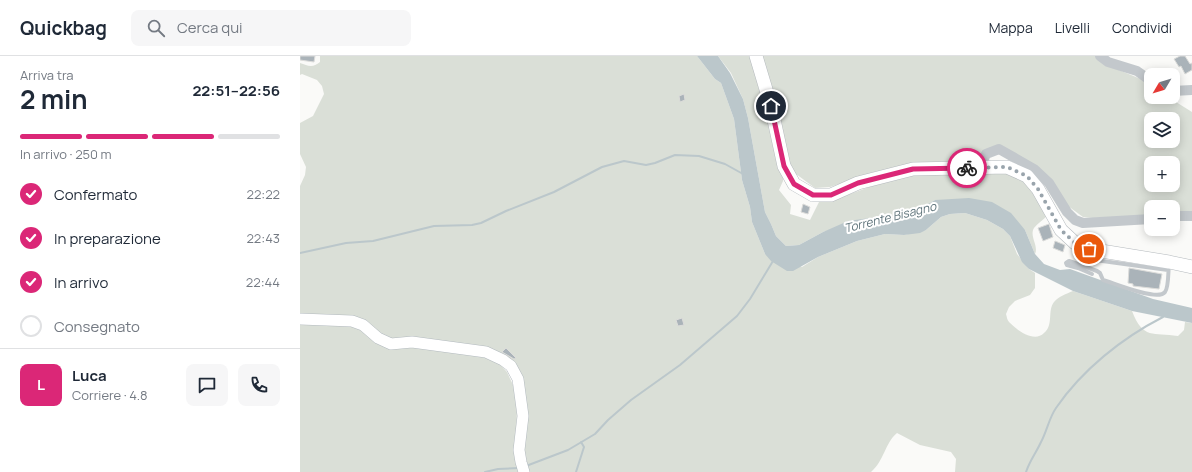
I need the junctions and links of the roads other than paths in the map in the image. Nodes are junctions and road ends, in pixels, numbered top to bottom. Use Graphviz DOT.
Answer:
graph roads {
  1 [pos="756,56"];
  2 [pos="1100,56"];
  3 [pos="1144,76"];
  4 [pos="1192,90"];
  5 [pos="1180,91"];
  6 [pos="981,167"];
  7 [pos="1180,216"];
  8 [pos="1192,216"];
  9 [pos="1144,219"];
  10 [pos="1095,260"];
  11 [pos="1169,266"];
  12 [pos="1192,267"];
  13 [pos="1092,274"];
  14 [pos="300,319"];
  15 [pos="524,472"];
  1 -- 6 [label="main road"];
  2 -- 3 [label="street"];
  4 -- 5 [label="street"];
  6 -- 9 [label="street"];
  6 -- 11 [label="main road"];
  7 -- 8 [label="street"];
  10 -- 11 [label="lane"];
  11 -- 12 [label="main road"];
  11 -- 13 [label="lane"];
  14 -- 15 [label="main road"];
}
